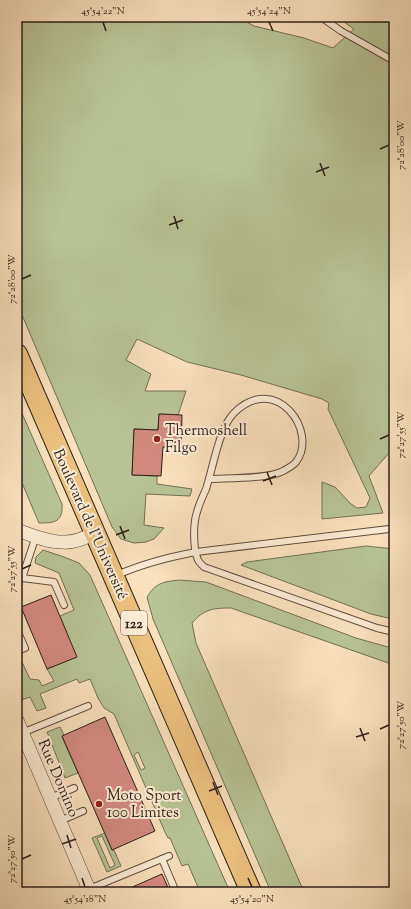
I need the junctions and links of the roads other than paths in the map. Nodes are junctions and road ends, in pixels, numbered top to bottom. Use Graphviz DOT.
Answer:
graph roads {
  1 [pos="321,17"];
  2 [pos="394,61"];
  3 [pos="17,354"];
  4 [pos="209,480"];
  5 [pos="394,529"];
  6 [pos="17,530"];
  7 [pos="95,533"];
  8 [pos="36,536"];
  9 [pos="196,552"];
  10 [pos="114,576"];
  11 [pos="19,579"];
  12 [pos="64,605"];
  13 [pos="17,630"];
  14 [pos="394,632"];
  15 [pos="17,651"];
  16 [pos="88,706"];
  17 [pos="18,724"];
  18 [pos="74,788"];
  19 [pos="50,798"];
  20 [pos="83,811"];
  21 [pos="60,821"];
  22 [pos="169,856"];
  23 [pos="162,859"];
  24 [pos="90,891"];
  25 [pos="176,892"];
  26 [pos="251,892"];
  1 -- 2 [label="lane"];
  3 -- 7 [label="main road, Boulevard de l'Université / 122"];
  4 -- 4 [label="lane"];
  4 -- 9 [label="lane"];
  5 -- 9 [label="lane"];
  6 -- 8 [label="street"];
  7 -- 8 [label="street"];
  7 -- 10 [label="main road, Boulevard de l'Université / 122"];
  8 -- 11 [label="lane"];
  9 -- 10 [label="lane"];
  9 -- 14 [label="lane"];
  10 -- 26 [label="main road, Boulevard de l'Université / 122"];
  11 -- 12 [label="lane"];
  13 -- 15 [label="lane"];
  16 -- 17 [label="lane"];
  17 -- 19 [label="street, Rue Domino"];
  18 -- 19 [label="lane"];
  19 -- 21 [label="street, Rue Domino"];
  20 -- 21 [label="lane"];
  21 -- 24 [label="street, Rue Domino"];
  22 -- 23 [label="lane"];
  23 -- 24 [label="lane"];
  23 -- 25 [label="lane"];
}
